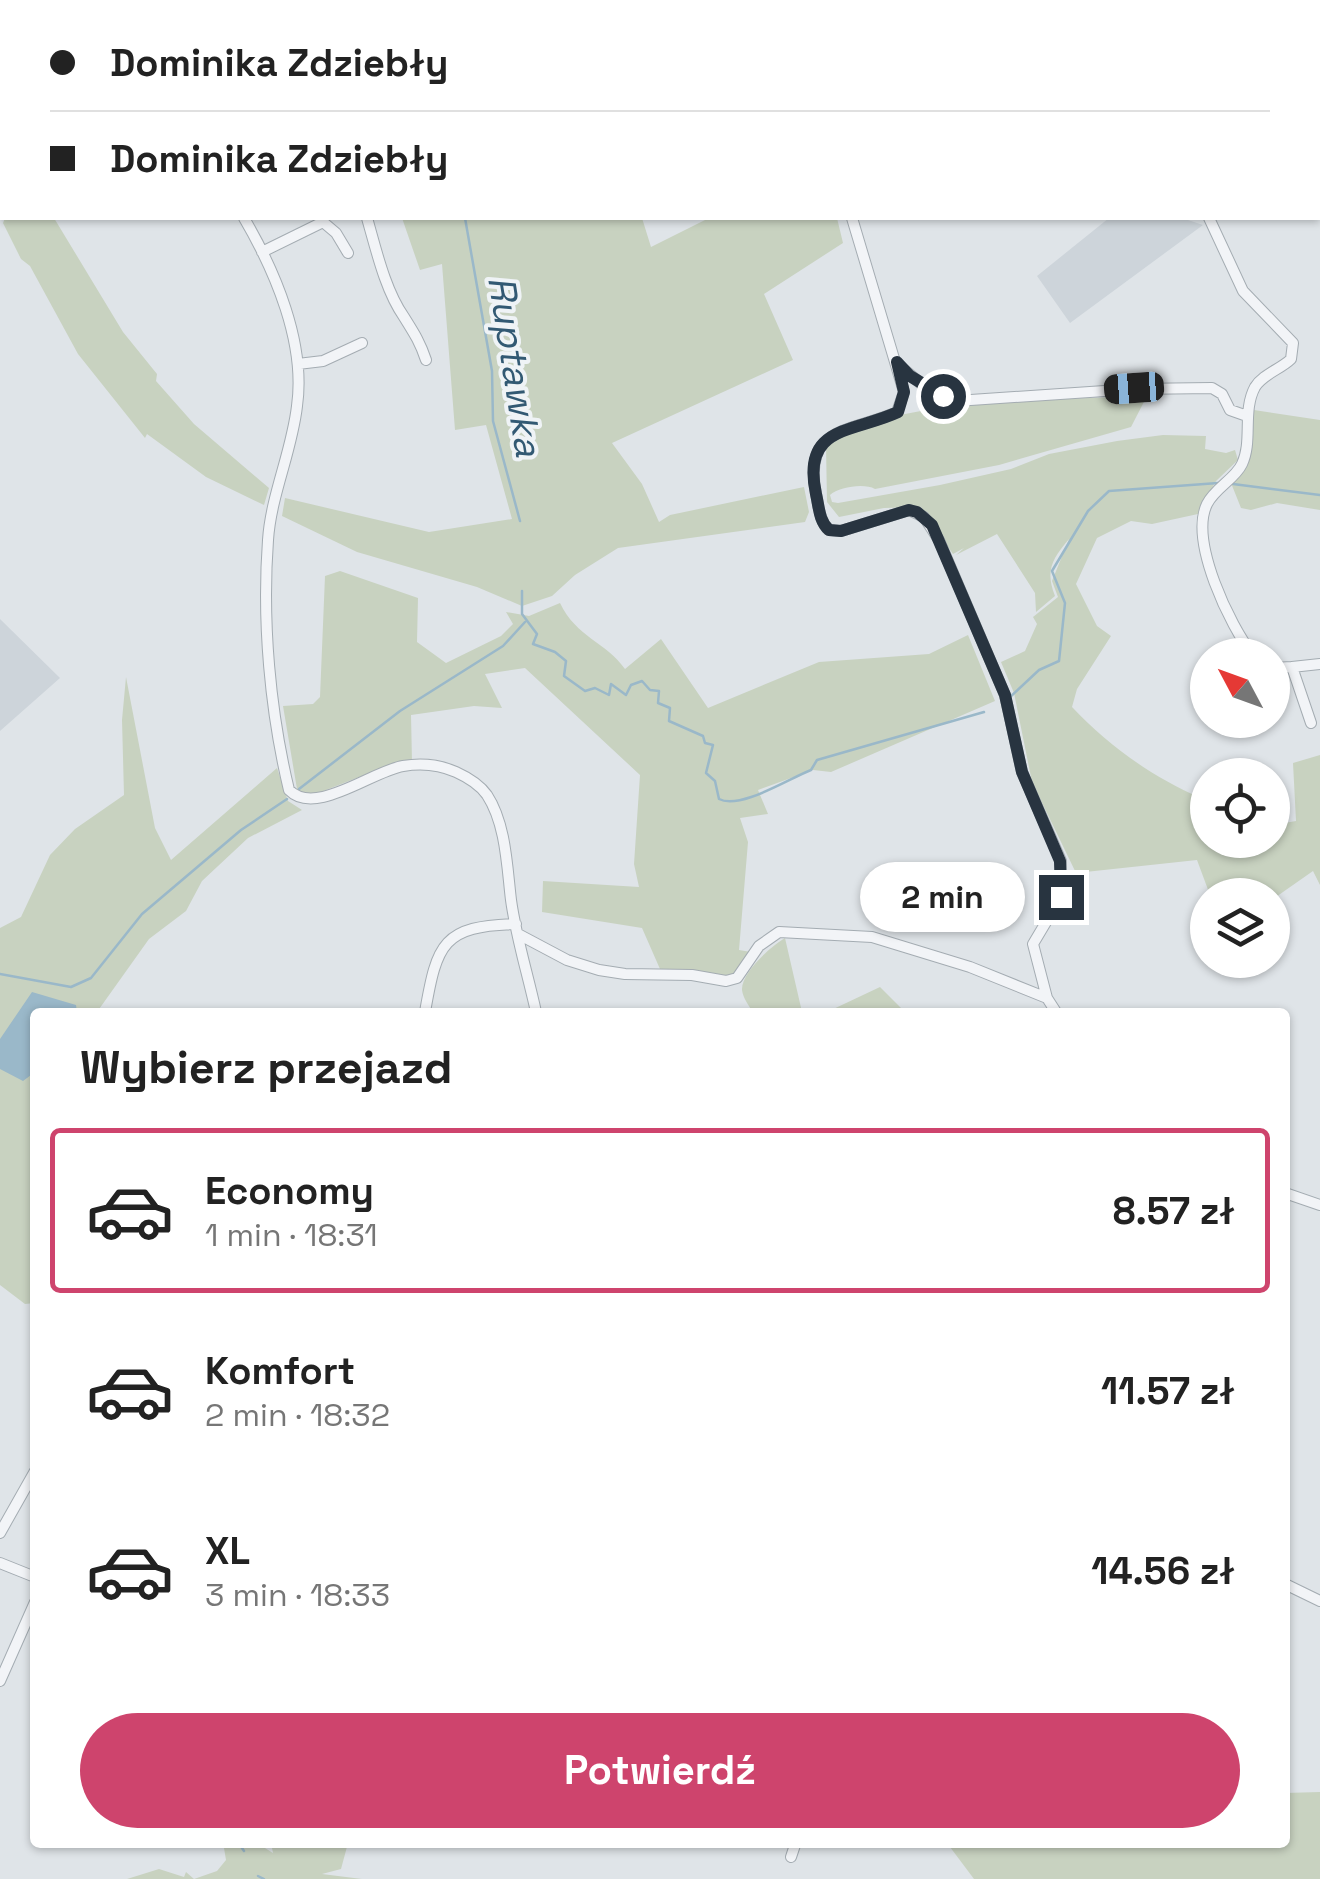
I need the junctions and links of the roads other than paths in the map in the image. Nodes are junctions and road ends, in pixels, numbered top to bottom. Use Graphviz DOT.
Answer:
graph roads {
  1 [pos="245,220"];
  2 [pos="368,220"];
  3 [pos="853,220"];
  4 [pos="1210,220"];
  5 [pos="262,252"];
  6 [pos="348,253"];
  7 [pos="362,343"];
  8 [pos="426,360"];
  9 [pos="897,362"];
  10 [pos="298,364"];
  11 [pos="1247,416"];
  12 [pos="1242,638"];
  13 [pos="1320,664"];
  14 [pos="1292,667"];
  15 [pos="1311,723"];
  16 [pos="517,929"];
  17 [pos="1047,998"];
  18 [pos="426,1008"];
  19 [pos="535,1008"];
  20 [pos="1053,1008"];
  21 [pos="1290,1195"];
  22 [pos="1320,1205"];
  23 [pos="30,1480"];
  24 [pos="0,1533"];
  25 [pos="0,1564"];
  26 [pos="30,1575"];
  27 [pos="1290,1586"];
  28 [pos="1320,1601"];
  29 [pos="30,1613"];
  30 [pos="0,1681"];
  31 [pos="794,1848"];
  32 [pos="791,1857"];
  1 -- 5 [label="street"];
  2 -- 8 [label="street"];
  3 -- 9 [label="street"];
  4 -- 11 [label="street"];
  5 -- 6 [label="street"];
  5 -- 10 [label="street"];
  7 -- 10 [label="street"];
  9 -- 11 [label="street"];
  9 -- 17 [label="street"];
  10 -- 16 [label="street"];
  11 -- 12 [label="street"];
  13 -- 14 [label="street"];
  14 -- 15 [label="street"];
  16 -- 17 [label="street"];
  16 -- 18 [label="street"];
  16 -- 19 [label="street"];
  17 -- 20 [label="street"];
  21 -- 22 [label="street"];
  23 -- 24 [label="street"];
  25 -- 26 [label="street"];
  27 -- 28 [label="street"];
  29 -- 30 [label="street"];
  31 -- 32 [label="street"];
}
